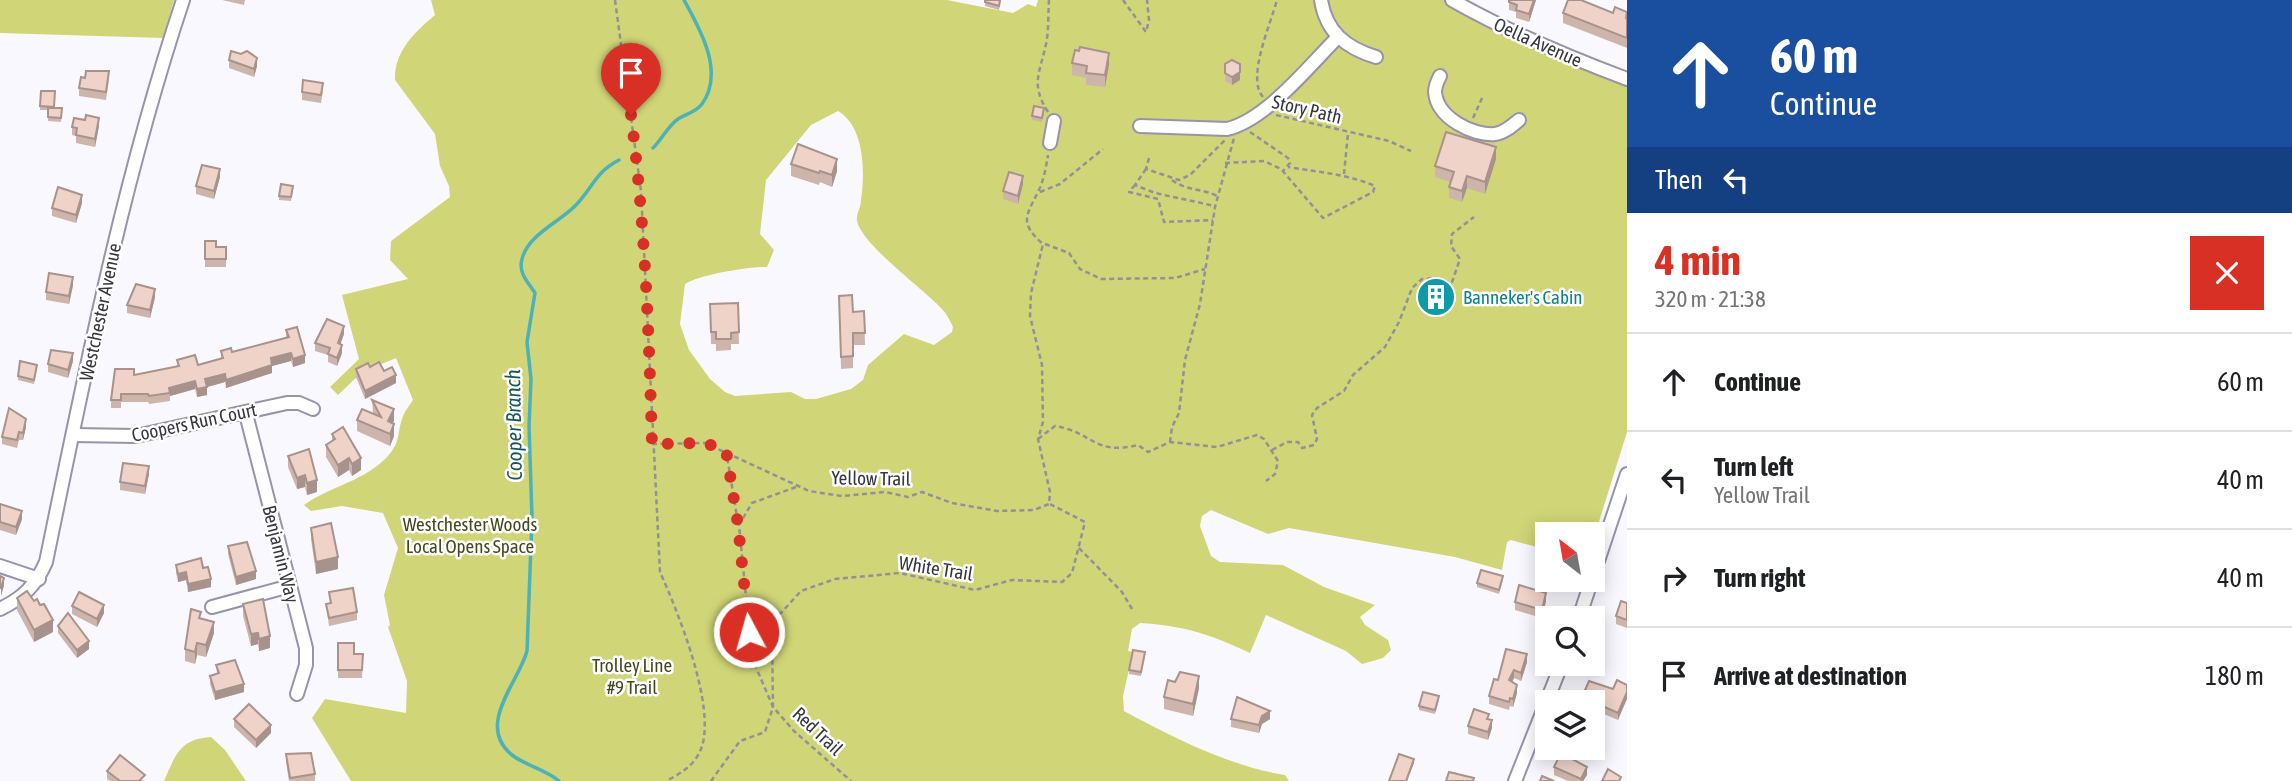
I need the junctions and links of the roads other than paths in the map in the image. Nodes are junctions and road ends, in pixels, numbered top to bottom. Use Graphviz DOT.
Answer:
graph roads {
  1 [pos="183,0"];
  2 [pos="1321,0"];
  3 [pos="1452,0"];
  4 [pos="1337,37"];
  5 [pos="1376,57"];
  6 [pos="1440,76"];
  7 [pos="1627,79"];
  8 [pos="1054,121"];
  9 [pos="1519,121"];
  10 [pos="1140,126"];
  11 [pos="1050,144"];
  12 [pos="313,409"];
  13 [pos="246,414"];
  14 [pos="73,435"];
  15 [pos="1627,474"];
  16 [pos="1605,540"];
  17 [pos="0,566"];
  18 [pos="39,579"];
  19 [pos="290,586"];
  20 [pos="212,607"];
  21 [pos="0,609"];
  22 [pos="1557,676"];
  23 [pos="298,694"];
  24 [pos="1515,781"];
  1 -- 14 [label="street, Westchester Avenue"];
  2 -- 4 [label="street"];
  3 -- 7 [label="street, Oella Avenue"];
  4 -- 5 [label="street"];
  4 -- 10 [label="street"];
  6 -- 9 [label="street"];
  8 -- 11 [label="street"];
  12 -- 13 [label="street, Coopers Run Court"];
  13 -- 14 [label="street, Coopers Run Court"];
  13 -- 19 [label="street, Benjamin Way"];
  14 -- 18 [label="street, Westchester Avenue"];
  15 -- 16 [label="street"];
  17 -- 18 [label="street"];
  18 -- 21 [label="street, Westchester Avenue"];
  19 -- 20 [label="street"];
  19 -- 23 [label="street, Benjamin Way"];
  22 -- 24 [label="street"];
}
